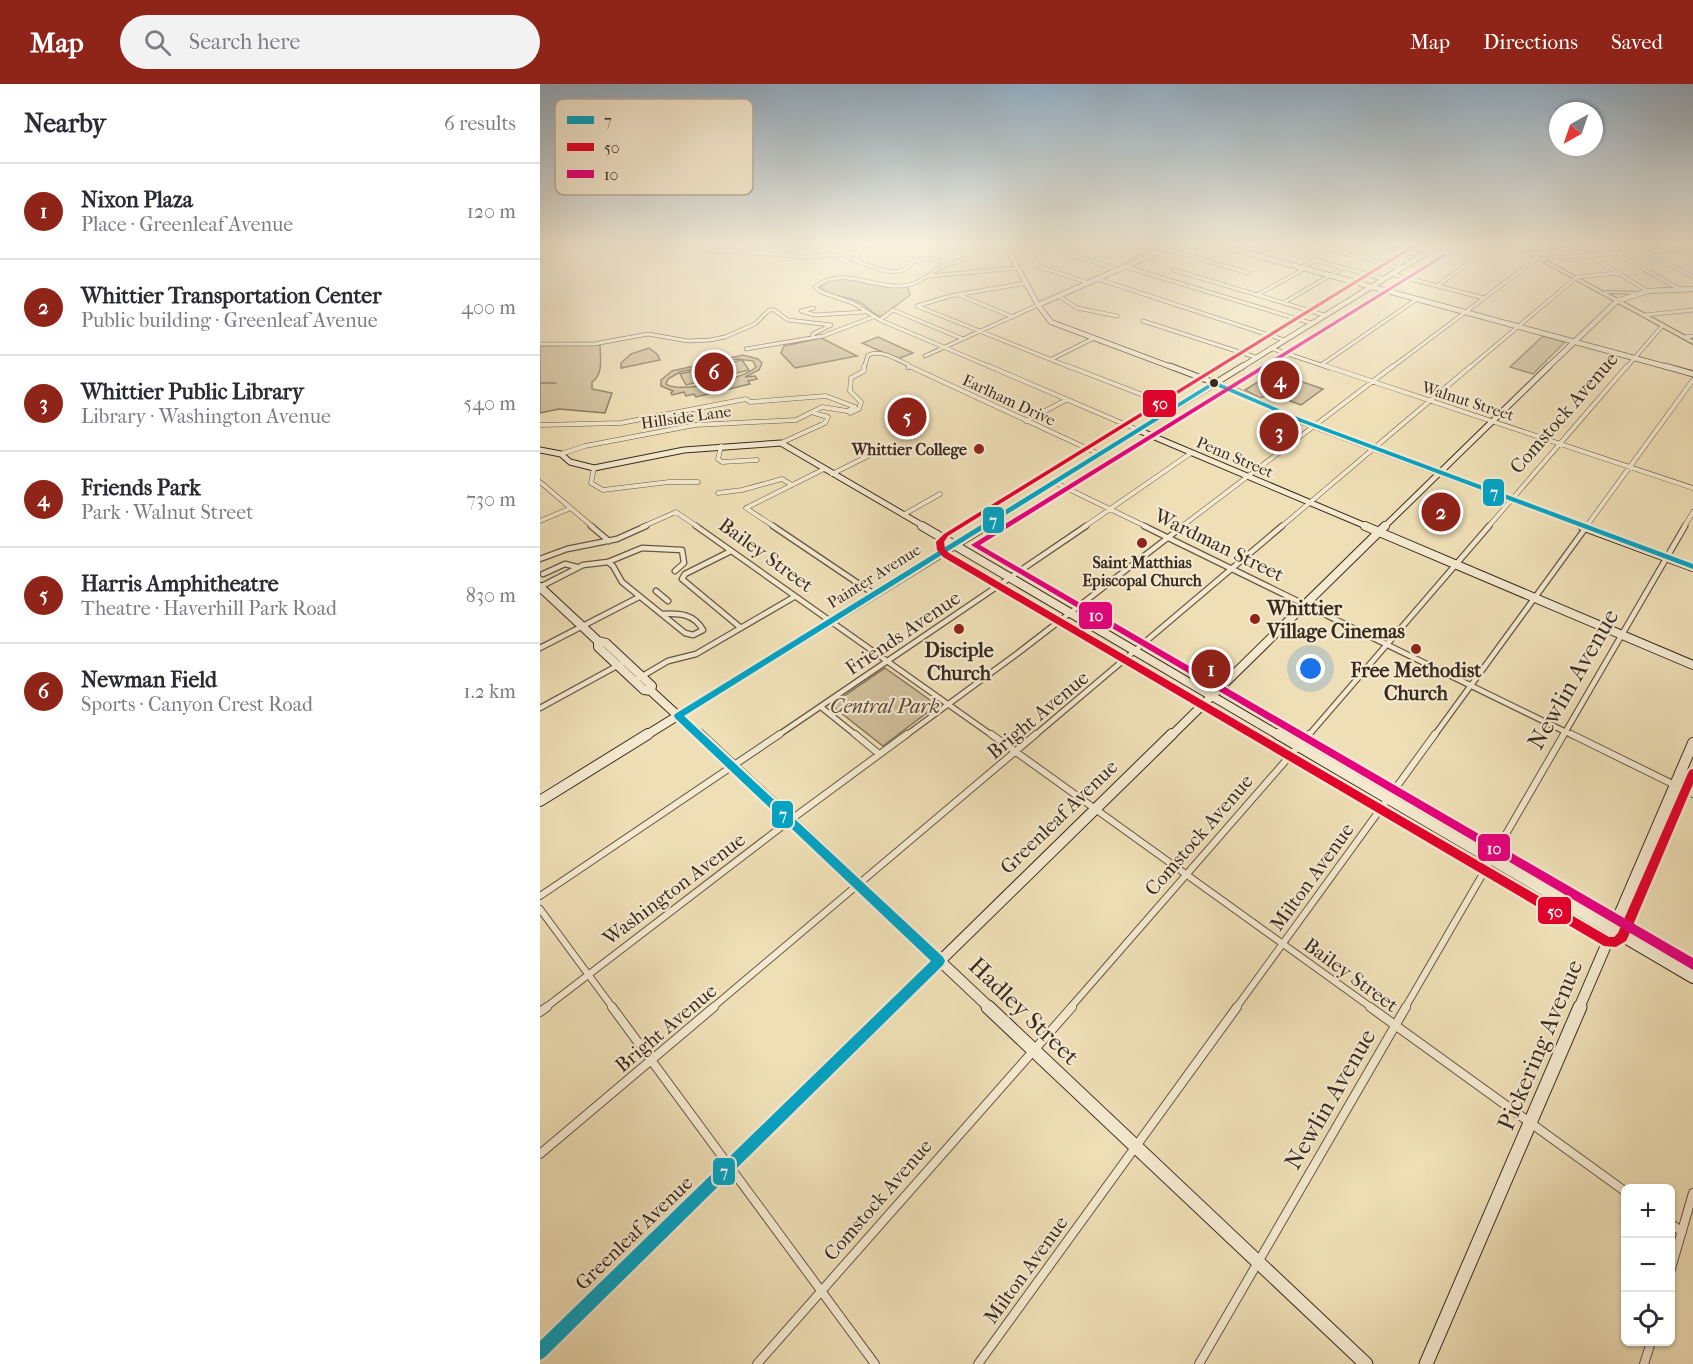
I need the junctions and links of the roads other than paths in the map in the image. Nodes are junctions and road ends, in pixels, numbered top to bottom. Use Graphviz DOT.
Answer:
graph roads {
  1 [pos="918,304"];
  2 [pos="854,305"];
  3 [pos="984,305"];
  4 [pos="1038,305"];
  5 [pos="1072,305"];
  6 [pos="1176,305"];
  7 [pos="1251,305"];
  8 [pos="1289,305"];
  9 [pos="1341,305"];
  10 [pos="1409,305"];
  11 [pos="1438,305"];
  12 [pos="1475,305"];
  13 [pos="1543,305"];
  14 [pos="1612,305"];
  15 [pos="1626,305"];
  16 [pos="814,308"];
  17 [pos="864,312"];
  18 [pos="1465,312"];
  19 [pos="1693,312"];
  20 [pos="1324,315"];
  21 [pos="1645,315"];
  22 [pos="1117,316"];
  23 [pos="873,317"];
  24 [pos="1013,317"];
  25 [pos="880,320"];
  26 [pos="1143,321"];
  27 [pos="1311,323"];
  28 [pos="1517,326"];
  29 [pos="1663,326"];
  30 [pos="980,331"];
  31 [pos="1693,336"];
  32 [pos="1684,337"];
  33 [pos="812,338"];
  34 [pos="1094,338"];
  35 [pos="963,339"];
  36 [pos="1284,340"];
  37 [pos="1574,342"];
  38 [pos="1693,342"];
  39 [pos="540,344"];
  40 [pos="943,348"];
  41 [pos="1270,348"];
  42 [pos="746,349"];
  43 [pos="925,356"];
  44 [pos="1256,357"];
  45 [pos="1634,358"];
  46 [pos="1052,359"];
  47 [pos="1321,365"];
  48 [pos="908,368"];
  49 [pos="1693,374"];
  50 [pos="1693,380"];
  51 [pos="1372,382"];
  52 [pos="1214,383"];
  53 [pos="1066,400"];
  54 [pos="1430,401"];
  55 [pos="1174,407"];
  56 [pos="842,410"];
  57 [pos="814,413"];
  58 [pos="1026,422"];
  59 [pos="1492,422"];
  60 [pos="540,425"];
  61 [pos="1314,426"];
  62 [pos="1138,430"];
  63 [pos="781,443"];
  64 [pos="1559,444"];
  65 [pos="721,446"];
  66 [pos="1373,448"];
  67 [pos="540,450"];
  68 [pos="878,451"];
  69 [pos="1191,453"];
  70 [pos="561,454"];
  71 [pos="1099,454"];
  72 [pos="757,460"];
  73 [pos="1630,467"];
  74 [pos="594,468"];
  75 [pos="824,469"];
  76 [pos="1439,473"];
  77 [pos="832,474"];
  78 [pos="1247,476"];
  79 [pos="540,482"];
  80 [pos="698,482"];
  81 [pos="1054,482"];
  82 [pos="792,485"];
  83 [pos="1693,488"];
  84 [pos="718,493"];
  85 [pos="940,494"];
  86 [pos="1511,499"];
  87 [pos="1310,503"];
  88 [pos="571,508"];
  89 [pos="1110,509"];
  90 [pos="676,512"];
  91 [pos="1693,512"];
  92 [pos="903,515"];
  93 [pos="540,521"];
  94 [pos="1586,527"];
  95 [pos="1379,532"];
  96 [pos="1168,538"];
  97 [pos="609,541"];
  98 [pos="952,545"];
  99 [pos="731,551"];
  100 [pos="540,558"];
  101 [pos="1668,558"];
  102 [pos="608,562"];
  103 [pos="1455,564"];
  104 [pos="577,567"];
  105 [pos="1693,567"];
  106 [pos="1232,569"];
  107 [pos="675,571"];
  108 [pos="543,573"];
  109 [pos="1010,579"];
  110 [pos="540,587"];
  111 [pos="656,591"];
  112 [pos="874,594"];
  113 [pos="661,596"];
  114 [pos="639,597"];
  115 [pos="794,597"];
  116 [pos="1534,597"];
  117 [pos="668,601"];
  118 [pos="649,603"];
  119 [pos="1304,605"];
  120 [pos="663,614"];
  121 [pos="1069,614"];
  122 [pos="831,621"];
  123 [pos="582,626"];
  124 [pos="741,628"];
  125 [pos="1621,634"];
  126 [pos="598,641"];
  127 [pos="1386,644"];
  128 [pos="540,648"];
  129 [pos="1134,652"];
  130 [pos="888,661"];
  131 [pos="622,663"];
  132 [pos="1693,664"];
  133 [pos="638,678"];
  134 [pos="1470,686"];
  135 [pos="1211,696"];
  136 [pos="948,704"];
  137 [pos="821,707"];
  138 [pos="540,708"];
  139 [pos="678,716"];
  140 [pos="1565,732"];
  141 [pos="1693,743"];
  142 [pos="1298,747"];
  143 [pos="1017,753"];
  144 [pos="879,754"];
  145 [pos="732,765"];
  146 [pos="1675,786"];
  147 [pos="1693,794"];
  148 [pos="1388,800"];
  149 [pos="540,801"];
  150 [pos="1095,808"];
  151 [pos="789,821"];
  152 [pos="1490,860"];
  153 [pos="1187,876"];
  154 [pos="858,884"];
  155 [pos="540,896"];
  156 [pos="540,909"];
  157 [pos="1612,931"];
  158 [pos="1282,945"];
  159 [pos="939,961"];
  160 [pos="588,975"];
  161 [pos="1693,978"];
  162 [pos="540,1012"];
  163 [pos="1394,1026"];
  164 [pos="1032,1049"];
  165 [pos="651,1060"];
  166 [pos="1529,1123"];
  167 [pos="1135,1147"];
  168 [pos="540,1155"];
  169 [pos="730,1166"];
  170 [pos="1621,1188"];
  171 [pos="1693,1193"];
  172 [pos="1675,1227"];
  173 [pos="1682,1232"];
  174 [pos="1675,1257"];
  175 [pos="1258,1262"];
  176 [pos="821,1290"];
  177 [pos="1649,1346"];
  178 [pos="540,1352"];
  179 [pos="757,1364"];
  180 [pos="875,1364"];
  181 [pos="978,1364"];
  182 [pos="1200,1364"];
  183 [pos="1366,1364"];
  184 [pos="1426,1364"];
  185 [pos="1644,1364"];
  1 -- 30 [label="street"];
  2 -- 17 [label="street, Penn Street"];
  3 -- 24 [label="street"];
  4 -- 24 [label="street"];
  4 -- 34 [label="street"];
  5 -- 22 [label="street"];
  6 -- 36 [label="street"];
  7 -- 27 [label="street"];
  8 -- 20 [label="street"];
  9 -- 20 [label="street, Painter Avenue"];
  10 -- 47 [label="street"];
  11 -- 18 [label="street"];
  12 -- 18 [label="street, Washington Avenue"];
  13 -- 28 [label="street, Bright Avenue"];
  14 -- 37 [label="street, Greenleaf Avenue"];
  15 -- 21 [label="main road"];
  16 -- 17 [label="street"];
  17 -- 23 [label="street, Penn Street"];
  18 -- 28 [label="street"];
  18 -- 51 [label="street, Washington Avenue"];
  19 -- 21 [label="street"];
  20 -- 27 [label="street, Painter Avenue"];
  21 -- 29 [label="main road"];
  23 -- 25 [label="street, Penn Street"];
  23 -- 33 [label="street"];
  24 -- 30 [label="street"];
  25 -- 35 [label="street"];
  25 -- 40 [label="street, Penn Street"];
  26 -- 44 [label="street"];
  27 -- 36 [label="street, Painter Avenue"];
  28 -- 37 [label="street"];
  28 -- 54 [label="street, Bright Avenue"];
  29 -- 32 [label="main road"];
  29 -- 45 [label="street, Comstock Avenue"];
  30 -- 35 [label="street"];
  30 -- 46 [label="street"];
  31 -- 32 [label="street"];
  32 -- 38 [label="main road"];
  33 -- 39 [label="street"];
  33 -- 42 [label="street"];
  34 -- 46 [label="street"];
  34 -- 52 [label="street"];
  35 -- 40 [label="street"];
  36 -- 41 [label="street, Painter Avenue"];
  37 -- 45 [label="street"];
  37 -- 59 [label="street, Greenleaf Avenue"];
  40 -- 43 [label="street"];
  40 -- 53 [label="street, Penn Street"];
  41 -- 44 [label="street, Painter Avenue"];
  41 -- 47 [label="street, Walnut Street"];
  44 -- 52 [label="street, Painter Avenue"];
  45 -- 49 [label="street"];
  45 -- 64 [label="street, Comstock Avenue"];
  46 -- 55 [label="street"];
  47 -- 51 [label="street, Walnut Street"];
  48 -- 56 [label="street"];
  48 -- 58 [label="street, Earlham Drive"];
  50 -- 73 [label="street, Milton Avenue"];
  51 -- 54 [label="street, Walnut Street"];
  51 -- 61 [label="street, Washington Avenue"];
  52 -- 55 [label="street, Painter Avenue"];
  52 -- 61 [label="street"];
  53 -- 58 [label="street"];
  53 -- 62 [label="street, Penn Street"];
  54 -- 59 [label="street, Walnut Street"];
  54 -- 66 [label="street, Bright Avenue"];
  55 -- 62 [label="street, Painter Avenue"];
  56 -- 57 [label="street"];
  56 -- 60 [label="street"];
  57 -- 63 [label="street"];
  57 -- 70 [label="street, Hillside Lane"];
  58 -- 71 [label="street, Earlham Drive"];
  59 -- 64 [label="street, Walnut Street"];
  59 -- 76 [label="street, Greenleaf Avenue"];
  61 -- 66 [label="street"];
  61 -- 78 [label="street, Washington Avenue"];
  62 -- 69 [label="street, Penn Street"];
  62 -- 71 [label="street, Painter Avenue"];
  63 -- 65 [label="street"];
  63 -- 75 [label="street"];
  64 -- 73 [label="street, Walnut Street"];
  64 -- 86 [label="street, Comstock Avenue"];
  65 -- 72 [label="street"];
  65 -- 74 [label="street"];
  66 -- 76 [label="street"];
  66 -- 87 [label="street, Bright Avenue"];
  67 -- 70 [label="street"];
  68 -- 77 [label="street"];
  69 -- 78 [label="street, Penn Street"];
  69 -- 89 [label="street, Friends Avenue"];
  70 -- 74 [label="street"];
  71 -- 81 [label="street, Painter Avenue"];
  73 -- 83 [label="street, Walnut Street"];
  73 -- 94 [label="street, Milton Avenue"];
  74 -- 80 [label="street"];
  75 -- 77 [label="street"];
  75 -- 82 [label="street"];
  76 -- 86 [label="street"];
  76 -- 95 [label="street, Greenleaf Avenue"];
  77 -- 92 [label="street"];
  78 -- 87 [label="street, Penn Street"];
  78 -- 96 [label="street, Washington Avenue"];
  79 -- 88 [label="street"];
  81 -- 89 [label="street, Wardman Street"];
  81 -- 98 [label="street, Painter Avenue"];
  82 -- 84 [label="street"];
  82 -- 112 [label="street"];
  85 -- 92 [label="street"];
  86 -- 94 [label="street"];
  86 -- 103 [label="street, Comstock Avenue"];
  87 -- 95 [label="street, Penn Street"];
  87 -- 106 [label="street, Bright Avenue"];
  88 -- 93 [label="street"];
  88 -- 97 [label="street"];
  89 -- 96 [label="street, Wardman Street"];
  89 -- 109 [label="street, Friends Avenue"];
  90 -- 97 [label="street"];
  90 -- 99 [label="street, Bailey Street"];
  91 -- 101 [label="street, Newlin Avenue"];
  92 -- 98 [label="street"];
  94 -- 101 [label="street"];
  94 -- 116 [label="street, Milton Avenue"];
  95 -- 103 [label="street, Penn Street"];
  95 -- 119 [label="street, Greenleaf Avenue"];
  96 -- 106 [label="street, Wardman Street"];
  96 -- 121 [label="street, Washington Avenue"];
  97 -- 100 [label="street"];
  98 -- 109 [label="street"];
  98 -- 112 [label="street, Painter Avenue"];
  99 -- 115 [label="street, Bailey Street"];
  99 -- 124 [label="street"];
  101 -- 105 [label="street"];
  101 -- 125 [label="street, Newlin Avenue"];
  102 -- 104 [label="street"];
  102 -- 107 [label="street"];
  102 -- 114 [label="street"];
  103 -- 116 [label="street, Penn Street"];
  103 -- 127 [label="street, Comstock Avenue"];
  104 -- 108 [label="street"];
  104 -- 110 [label="street"];
  106 -- 119 [label="street, Wardman Street"];
  106 -- 129 [label="street, Bright Avenue"];
  109 -- 121 [label="street"];
  109 -- 130 [label="street, Friends Avenue"];
  110 -- 123 [label="street, Hadley Street"];
  111 -- 113 [label="street"];
  112 -- 122 [label="street, Painter Avenue"];
  113 -- 117 [label="street"];
  113 -- 118 [label="street"];
  114 -- 118 [label="street"];
  114 -- 123 [label="street"];
  115 -- 122 [label="street, Bailey Street"];
  115 -- 124 [label="street"];
  116 -- 125 [label="street, Penn Street"];
  116 -- 134 [label="street, Milton Avenue"];
  118 -- 120 [label="street"];
  119 -- 127 [label="street, Wardman Street"];
  119 -- 135 [label="street, Greenleaf Avenue"];
  120 -- 120 [label="street"];
  121 -- 129 [label="street"];
  121 -- 136 [label="street, Washington Avenue"];
  122 -- 130 [label="street, Bailey Street"];
  122 -- 139 [label="street, Painter Avenue"];
  123 -- 126 [label="street, Hadley Street"];
  123 -- 128 [label="street"];
  124 -- 133 [label="street"];
  125 -- 132 [label="street, Penn Street"];
  125 -- 140 [label="street, Newlin Avenue"];
  126 -- 131 [label="street, Hadley Street"];
  127 -- 134 [label="street, Wardman Street"];
  127 -- 142 [label="street, Comstock Avenue"];
  129 -- 135 [label="street"];
  129 -- 143 [label="street, Bright Avenue"];
  130 -- 136 [label="street, Bailey Street"];
  130 -- 137 [label="street, Friends Avenue"];
  131 -- 133 [label="street, Hadley Street"];
  131 -- 138 [label="street"];
  133 -- 139 [label="street, Hadley Street"];
  134 -- 140 [label="street, Wardman Street"];
  134 -- 148 [label="street, Milton Avenue"];
  135 -- 142 [label="street"];
  135 -- 150 [label="street, Greenleaf Avenue"];
  136 -- 143 [label="street, Bailey Street"];
  136 -- 144 [label="street, Washington Avenue"];
  137 -- 144 [label="street"];
  137 -- 145 [label="street, Friends Avenue"];
  139 -- 145 [label="street, Hadley Street"];
  139 -- 149 [label="street, Painter Avenue"];
  140 -- 146 [label="street, Wardman Street"];
  140 -- 152 [label="street, Newlin Avenue"];
  141 -- 146 [label="street, Pickering Avenue"];
  142 -- 148 [label="street"];
  142 -- 153 [label="street, Comstock Avenue"];
  143 -- 150 [label="street, Bailey Street"];
  143 -- 154 [label="street, Bright Avenue"];
  144 -- 151 [label="street, Washington Avenue"];
  145 -- 151 [label="street, Hadley Street"];
  145 -- 155 [label="street, Friends Avenue"];
  146 -- 147 [label="street, Wardman Street"];
  146 -- 157 [label="street, Pickering Avenue"];
  148 -- 152 [label="street"];
  148 -- 158 [label="street, Milton Avenue"];
  150 -- 153 [label="street, Bailey Street"];
  150 -- 159 [label="street, Greenleaf Avenue"];
  151 -- 154 [label="street, Hadley Street"];
  151 -- 160 [label="street, Washington Avenue"];
  152 -- 157 [label="street"];
  152 -- 163 [label="street, Newlin Avenue"];
  153 -- 158 [label="street, Bailey Street"];
  153 -- 164 [label="street, Comstock Avenue"];
  154 -- 159 [label="street, Hadley Street"];
  154 -- 165 [label="street, Bright Avenue"];
  156 -- 160 [label="street"];
  157 -- 161 [label="street"];
  157 -- 166 [label="street, Pickering Avenue"];
  158 -- 163 [label="street, Bailey Street"];
  158 -- 167 [label="street, Milton Avenue"];
  159 -- 164 [label="street, Hadley Street"];
  159 -- 169 [label="street, Greenleaf Avenue"];
  160 -- 162 [label="street, Washington Avenue"];
  160 -- 165 [label="street"];
  163 -- 166 [label="street, Bailey Street"];
  163 -- 175 [label="street, Newlin Avenue"];
  164 -- 167 [label="street, Hadley Street"];
  164 -- 176 [label="street, Comstock Avenue"];
  165 -- 168 [label="street, Bright Avenue"];
  165 -- 169 [label="street"];
  166 -- 170 [label="street, Bailey Street"];
  166 -- 184 [label="street, Pickering Avenue"];
  167 -- 175 [label="street, Hadley Street"];
  167 -- 181 [label="street, Milton Avenue"];
  169 -- 176 [label="street"];
  169 -- 178 [label="street, Greenleaf Avenue"];
  171 -- 173 [label="street"];
  172 -- 173 [label="street"];
  173 -- 174 [label="street"];
  175 -- 182 [label="street, Newlin Avenue"];
  175 -- 183 [label="street, Hadley Street"];
  176 -- 179 [label="street, Comstock Avenue"];
  176 -- 180 [label="street"];
  177 -- 185 [label="street"];
}
